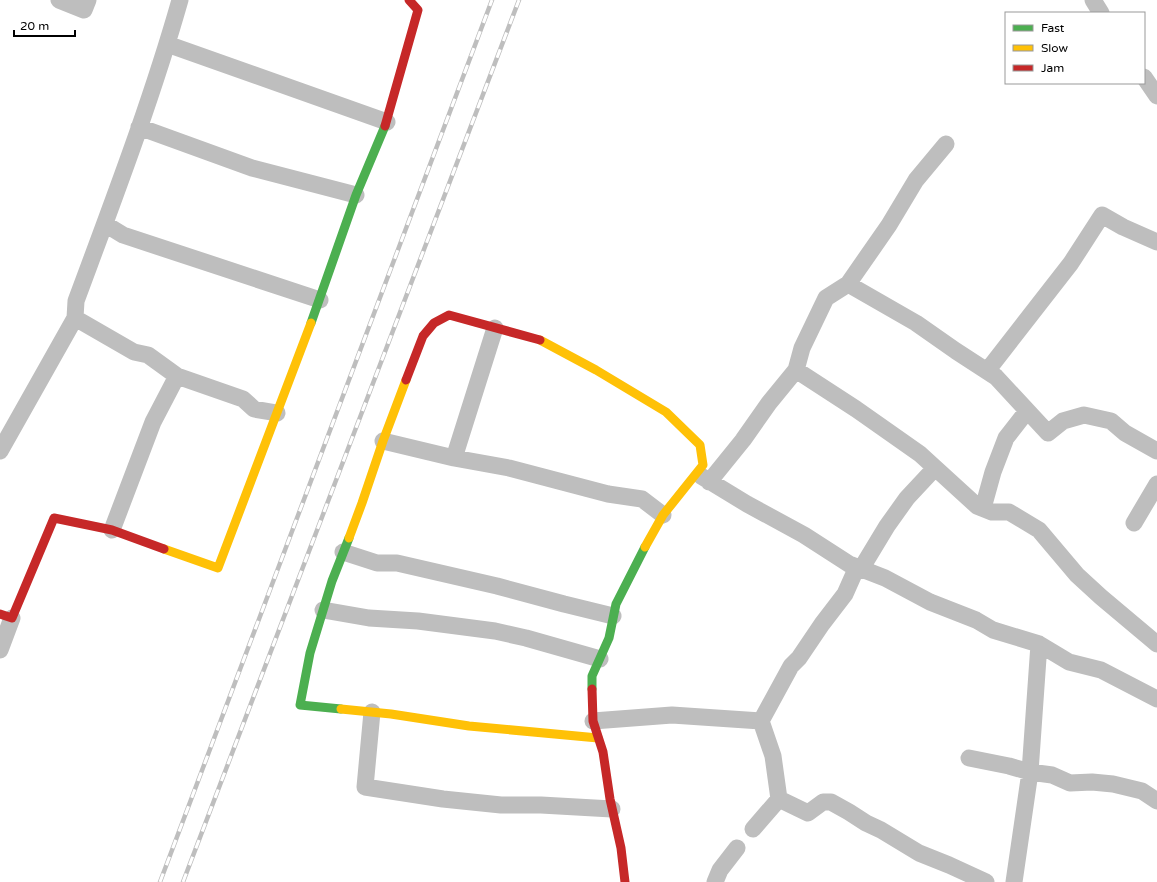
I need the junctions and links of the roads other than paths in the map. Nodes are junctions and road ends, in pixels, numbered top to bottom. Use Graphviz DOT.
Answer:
graph roads {
  1 [pos="59,0"];
  2 [pos="88,0"];
  3 [pos="180,0"];
  4 [pos="409,0"];
  5 [pos="1093,0"];
  6 [pos="1100,12"];
  7 [pos="167,44"];
  8 [pos="1145,79"];
  9 [pos="1157,96"];
  10 [pos="386,122"];
  11 [pos="139,127"];
  12 [pos="946,144"];
  13 [pos="356,195"];
  14 [pos="105,224"];
  15 [pos="1157,242"];
  16 [pos="848,284"];
  17 [pos="320,300"];
  18 [pos="75,318"];
  19 [pos="495,328"];
  20 [pos="796,370"];
  21 [pos="987,371"];
  22 [pos="177,376"];
  23 [pos="1027,411"];
  24 [pos="277,413"];
  25 [pos="383,441"];
  26 [pos="1157,451"];
  27 [pos="0,452"];
  28 [pos="454,458"];
  29 [pos="935,468"];
  30 [pos="703,478"];
  31 [pos="1157,484"];
  32 [pos="983,508"];
  33 [pos="663,516"];
  34 [pos="1134,523"];
  35 [pos="112,530"];
  36 [pos="343,552"];
  37 [pos="859,568"];
  38 [pos="323,610"];
  39 [pos="6,616"];
  40 [pos="613,616"];
  41 [pos="1039,644"];
  42 [pos="1157,644"];
  43 [pos="0,650"];
  44 [pos="600,659"];
  45 [pos="1157,699"];
  46 [pos="372,712"];
  47 [pos="593,721"];
  48 [pos="761,721"];
  49 [pos="598,738"];
  50 [pos="969,758"];
  51 [pos="1030,772"];
  52 [pos="778,799"];
  53 [pos="1157,801"];
  54 [pos="612,809"];
  55 [pos="753,829"];
  56 [pos="737,848"];
  57 [pos="625,882"];
  58 [pos="715,882"];
  59 [pos="986,882"];
  60 [pos="1014,882"];
  1 -- 2 [label="street"];
  3 -- 7 [label="street"];
  4 -- 10 [label="street"];
  5 -- 6 [label="street"];
  7 -- 10 [label="street"];
  7 -- 11 [label="street"];
  8 -- 9 [label="street"];
  10 -- 13 [label="street"];
  11 -- 13 [label="street"];
  11 -- 14 [label="street"];
  12 -- 16 [label="street"];
  13 -- 17 [label="street"];
  14 -- 17 [label="street"];
  14 -- 18 [label="street"];
  15 -- 21 [label="street"];
  16 -- 20 [label="street"];
  16 -- 21 [label="street"];
  17 -- 24 [label="street"];
  18 -- 22 [label="street"];
  18 -- 27 [label="street"];
  19 -- 25 [label="street"];
  19 -- 28 [label="street"];
  19 -- 30 [label="street"];
  20 -- 29 [label="street"];
  20 -- 30 [label="street"];
  21 -- 23 [label="street"];
  22 -- 24 [label="street"];
  22 -- 35 [label="street"];
  23 -- 26 [label="street"];
  23 -- 32 [label="street"];
  24 -- 35 [label="street"];
  25 -- 28 [label="street"];
  25 -- 36 [label="street"];
  28 -- 33 [label="street"];
  29 -- 32 [label="street"];
  29 -- 37 [label="street"];
  30 -- 33 [label="street"];
  30 -- 37 [label="street"];
  31 -- 34 [label="street"];
  32 -- 42 [label="street"];
  33 -- 40 [label="street"];
  35 -- 39 [label="street"];
  36 -- 38 [label="street"];
  36 -- 40 [label="street"];
  37 -- 41 [label="street"];
  37 -- 48 [label="street"];
  38 -- 44 [label="street"];
  38 -- 46 [label="street"];
  39 -- 43 [label="street"];
  40 -- 44 [label="street"];
  41 -- 45 [label="street"];
  41 -- 51 [label="street"];
  44 -- 47 [label="street"];
  46 -- 49 [label="street"];
  46 -- 54 [label="street"];
  47 -- 48 [label="street"];
  47 -- 49 [label="street"];
  48 -- 52 [label="street"];
  49 -- 54 [label="street"];
  50 -- 51 [label="street"];
  51 -- 53 [label="street"];
  51 -- 60 [label="street"];
  52 -- 55 [label="street"];
  52 -- 59 [label="street"];
  54 -- 57 [label="street"];
  56 -- 58 [label="street"];
}
